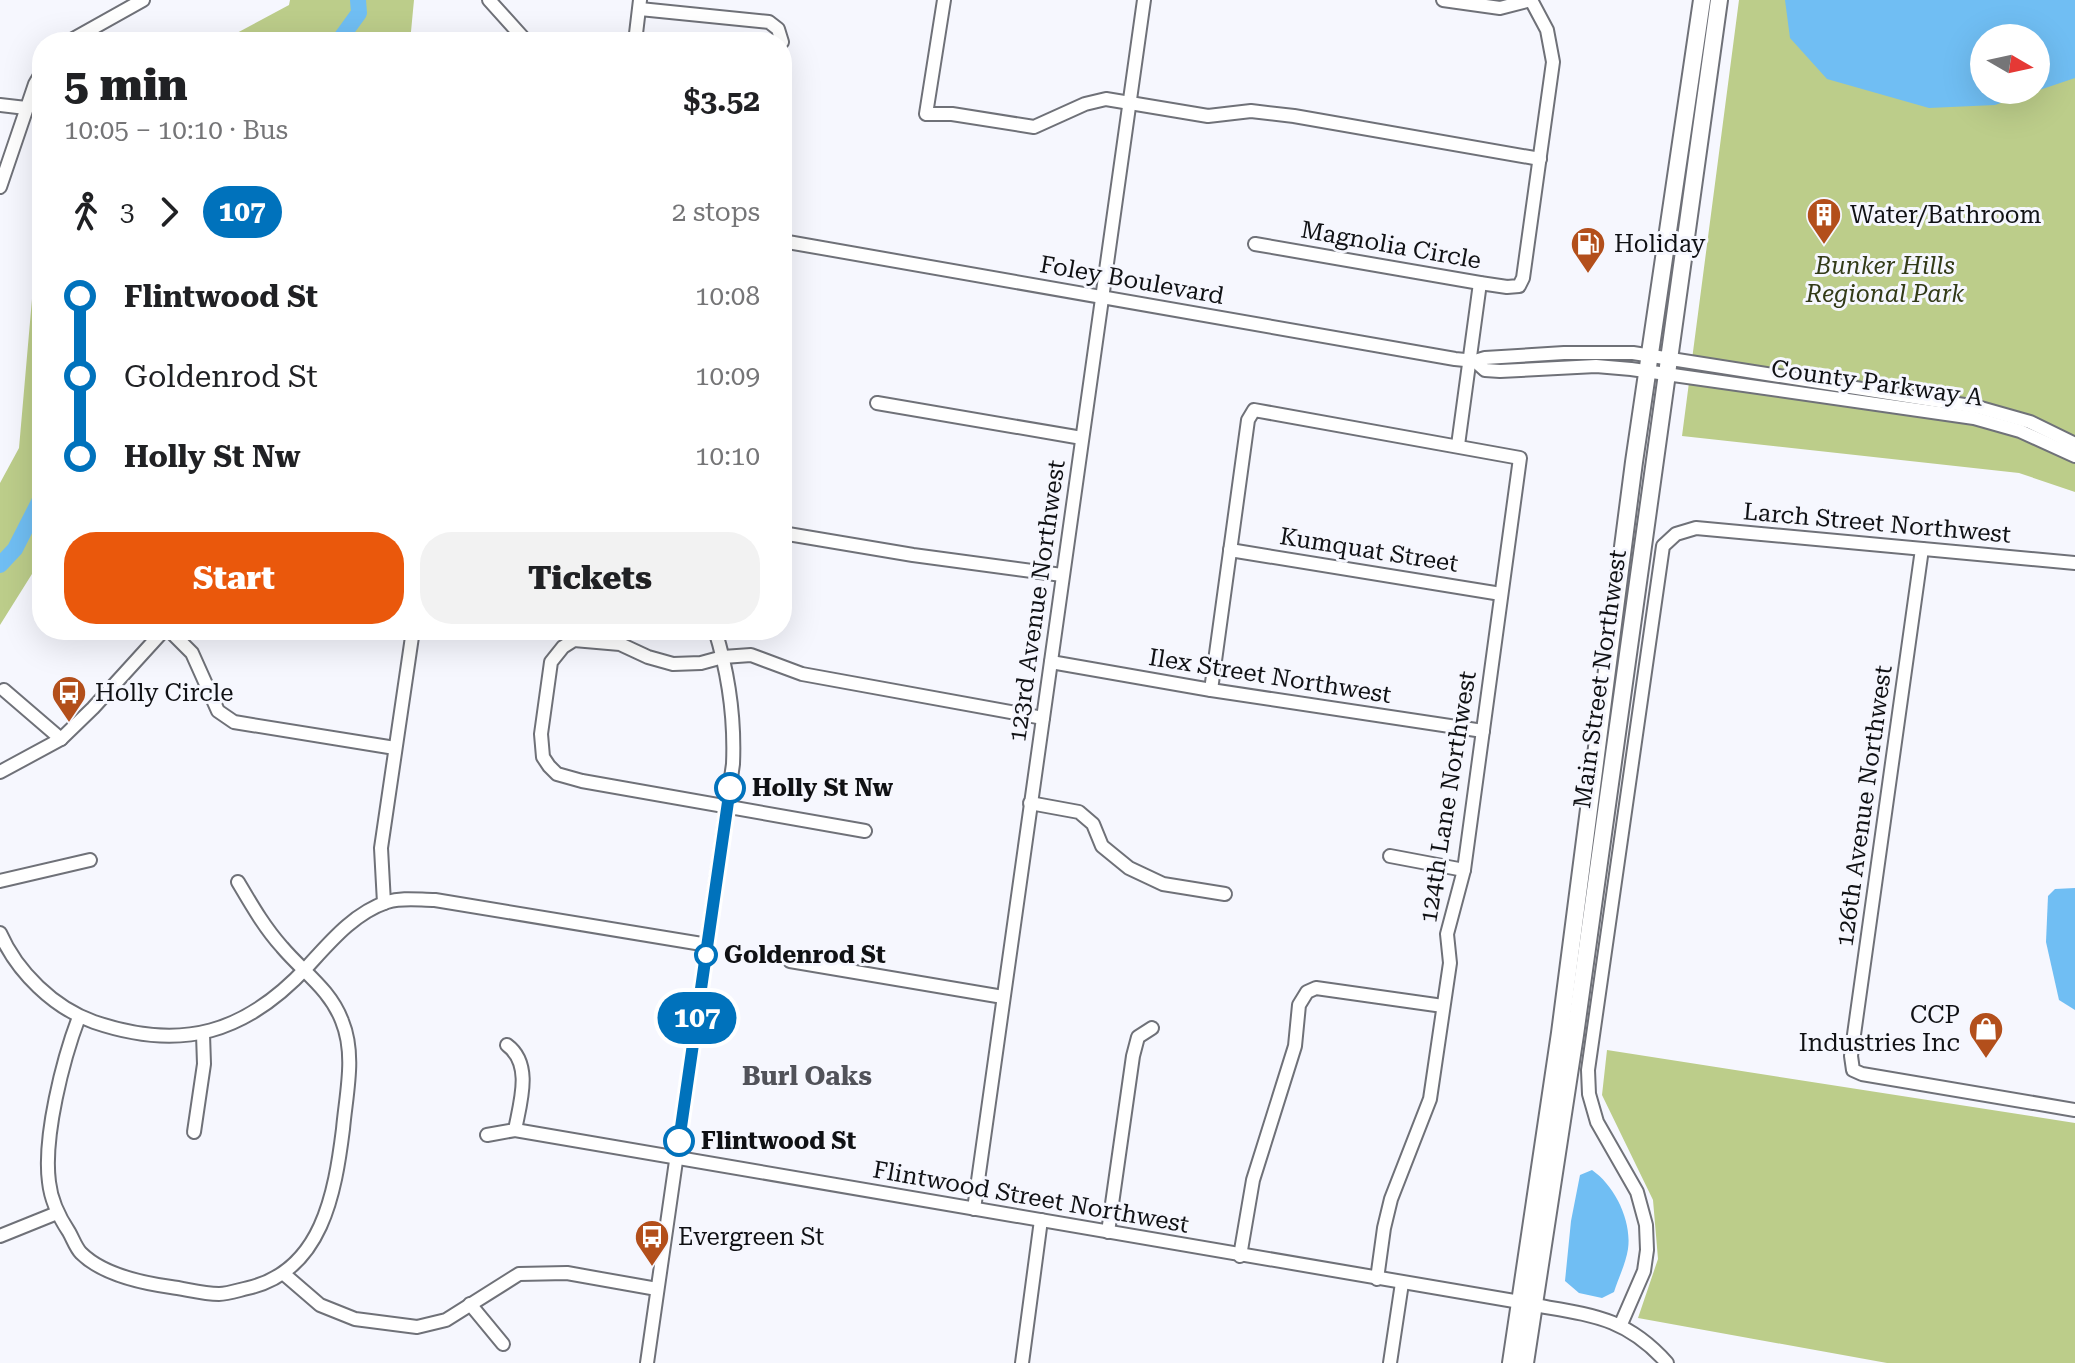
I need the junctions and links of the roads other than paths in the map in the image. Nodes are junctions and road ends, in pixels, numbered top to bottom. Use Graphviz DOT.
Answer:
graph roads {
  1 [pos="489,0"];
  2 [pos="944,0"];
  3 [pos="1144,0"];
  4 [pos="1443,0"];
  5 [pos="1531,0"];
  6 [pos="1702,0"];
  7 [pos="1719,0"];
  8 [pos="135,1"];
  9 [pos="640,4"];
  10 [pos="84,32"];
  11 [pos="518,32"];
  12 [pos="636,32"];
  13 [pos="778,32"];
  14 [pos="1548,91"];
  15 [pos="32,92"];
  16 [pos="1562,93"];
  17 [pos="1130,103"];
  18 [pos="0,105"];
  19 [pos="26,108"];
  20 [pos="1540,159"];
  21 [pos="0,187"];
  22 [pos="792,243"];
  23 [pos="1255,244"];
  24 [pos="1480,283"];
  25 [pos="1103,297"];
  26 [pos="1472,361"];
  27 [pos="1649,364"];
  28 [pos="1667,368"];
  29 [pos="877,403"];
  30 [pos="1082,438"];
  31 [pos="2075,444"];
  32 [pos="1458,445"];
  33 [pos="2075,456"];
  34 [pos="792,535"];
  35 [pos="1922,549"];
  36 [pos="1230,550"];
  37 [pos="2075,563"];
  38 [pos="1062,575"];
  39 [pos="1501,594"];
  40 [pos="158,640"];
  41 [pos="178,640"];
  42 [pos="411,640"];
  43 [pos="718,640"];
  44 [pos="723,657"];
  45 [pos="1051,662"];
  46 [pos="4,690"];
  47 [pos="1211,690"];
  48 [pos="1043,718"];
  49 [pos="1483,731"];
  50 [pos="61,739"];
  51 [pos="395,748"];
  52 [pos="0,772"];
  53 [pos="1030,803"];
  54 [pos="727,805"];
  55 [pos="865,831"];
  56 [pos="1390,856"];
  57 [pos="90,860"];
  58 [pos="1464,870"];
  59 [pos="0,881"];
  60 [pos="238,882"];
  61 [pos="1225,894"];
  62 [pos="384,903"];
  63 [pos="0,933"];
  64 [pos="708,945"];
  65 [pos="13,961"];
  66 [pos="790,961"];
  67 [pos="0,967"];
  68 [pos="305,969"];
  69 [pos="1003,997"];
  70 [pos="1443,1006"];
  71 [pos="79,1017"];
  72 [pos="1152,1028"];
  73 [pos="203,1034"];
  74 [pos="507,1045"];
  75 [pos="2075,1110"];
  76 [pos="515,1130"];
  77 [pos="194,1132"];
  78 [pos="487,1135"];
  79 [pos="676,1158"];
  80 [pos="974,1209"];
  81 [pos="57,1213"];
  82 [pos="1041,1220"];
  83 [pos="1108,1232"];
  84 [pos="0,1236"];
  85 [pos="1240,1256"];
  86 [pos="284,1274"];
  87 [pos="1377,1279"];
  88 [pos="1402,1283"];
  89 [pos="657,1289"];
  90 [pos="1527,1303"];
  91 [pos="470,1304"];
  92 [pos="1621,1324"];
  93 [pos="503,1344"];
  94 [pos="647,1363"];
  95 [pos="1022,1363"];
  96 [pos="1390,1363"];
  97 [pos="1511,1363"];
  98 [pos="1525,1363"];
  99 [pos="1667,1363"];
  1 -- 11 [label="street"];
  2 -- 17 [label="street"];
  3 -- 17 [label="street, 123rd Avenue Northwest"];
  4 -- 5 [label="street"];
  5 -- 14 [label="street"];
  6 -- 27 [label="main road, Main Street Northwest"];
  7 -- 28 [label="main road, Main Street Northwest"];
  8 -- 10 [label="street"];
  9 -- 12 [label="street"];
  9 -- 13 [label="street"];
  14 -- 16 [label="street"];
  14 -- 20 [label="street"];
  15 -- 19 [label="street"];
  17 -- 20 [label="street"];
  17 -- 25 [label="street, 123rd Avenue Northwest"];
  18 -- 19 [label="street"];
  19 -- 21 [label="street"];
  20 -- 24 [label="street, Magnolia Circle"];
  22 -- 25 [label="street, Foley Boulevard"];
  23 -- 24 [label="street, Magnolia Circle"];
  24 -- 26 [label="street"];
  25 -- 26 [label="street, Foley Boulevard"];
  25 -- 30 [label="street, 123rd Avenue Northwest"];
  26 -- 27 [label="street, Foley Boulevard"];
  26 -- 32 [label="street"];
  27 -- 28 [label="street, Foley Boulevard"];
  27 -- 90 [label="main road, Main Street Northwest"];
  28 -- 31 [label="street, County Parkway A"];
  28 -- 33 [label="street, County Parkway A"];
  28 -- 90 [label="main road, Main Street Northwest"];
  29 -- 30 [label="street"];
  30 -- 38 [label="street, 123rd Avenue Northwest"];
  32 -- 36 [label="street"];
  32 -- 39 [label="street, 124th Lane Northwest"];
  34 -- 38 [label="street"];
  35 -- 37 [label="street, Larch Street Northwest"];
  35 -- 75 [label="street, 126th Avenue Northwest"];
  35 -- 92 [label="street, Larch Street Northwest"];
  36 -- 39 [label="street, Kumquat Street"];
  36 -- 47 [label="street"];
  38 -- 45 [label="street, 123rd Avenue Northwest"];
  39 -- 49 [label="street, 124th Lane Northwest"];
  40 -- 50 [label="street"];
  41 -- 51 [label="street"];
  42 -- 51 [label="street"];
  43 -- 44 [label="street"];
  44 -- 48 [label="street"];
  44 -- 54 [label="street"];
  44 -- 54 [label="street"];
  45 -- 47 [label="street, Ilex Street Northwest"];
  45 -- 48 [label="street, 123rd Avenue Northwest"];
  46 -- 50 [label="street"];
  47 -- 49 [label="street, Ilex Street Northwest"];
  48 -- 53 [label="street, 123rd Avenue Northwest"];
  49 -- 58 [label="street, 124th Lane Northwest"];
  50 -- 52 [label="street"];
  51 -- 62 [label="street"];
  53 -- 61 [label="street"];
  53 -- 69 [label="street, 123rd Avenue Northwest"];
  54 -- 55 [label="street"];
  54 -- 64 [label="street"];
  56 -- 58 [label="street"];
  57 -- 59 [label="street"];
  58 -- 70 [label="street, 124th Lane Northwest"];
  60 -- 68 [label="street"];
  62 -- 64 [label="street"];
  62 -- 68 [label="street"];
  63 -- 65 [label="street"];
  64 -- 79 [label="street"];
  65 -- 67 [label="street"];
  65 -- 71 [label="street"];
  66 -- 69 [label="street"];
  68 -- 73 [label="street"];
  68 -- 86 [label="street"];
  69 -- 80 [label="street, 123rd Avenue Northwest"];
  70 -- 85 [label="street"];
  70 -- 87 [label="street, 124th Lane Northwest"];
  71 -- 73 [label="street"];
  71 -- 81 [label="street"];
  72 -- 83 [label="street"];
  73 -- 77 [label="street"];
  74 -- 76 [label="street"];
  76 -- 78 [label="street, Flintwood Street Northwest"];
  76 -- 79 [label="street, Flintwood Street Northwest"];
  79 -- 80 [label="street, Flintwood Street Northwest"];
  79 -- 89 [label="street"];
  80 -- 82 [label="street, Flintwood Street Northwest"];
  81 -- 84 [label="street"];
  81 -- 86 [label="street"];
  82 -- 83 [label="street, Flintwood Street Northwest"];
  82 -- 95 [label="street"];
  83 -- 85 [label="street, Flintwood Street Northwest"];
  85 -- 87 [label="street, Flintwood Street Northwest"];
  86 -- 91 [label="street"];
  87 -- 88 [label="street, Flintwood Street Northwest"];
  88 -- 90 [label="street, Flintwood Street Northwest"];
  88 -- 96 [label="street"];
  89 -- 91 [label="street"];
  89 -- 94 [label="street"];
  90 -- 92 [label="street, Flintwood Street Northwest"];
  90 -- 97 [label="main road, Main Street Northwest"];
  90 -- 98 [label="main road, Main Street Northwest"];
  91 -- 93 [label="street"];
  92 -- 99 [label="street, Flintwood Street Northwest"];
}
